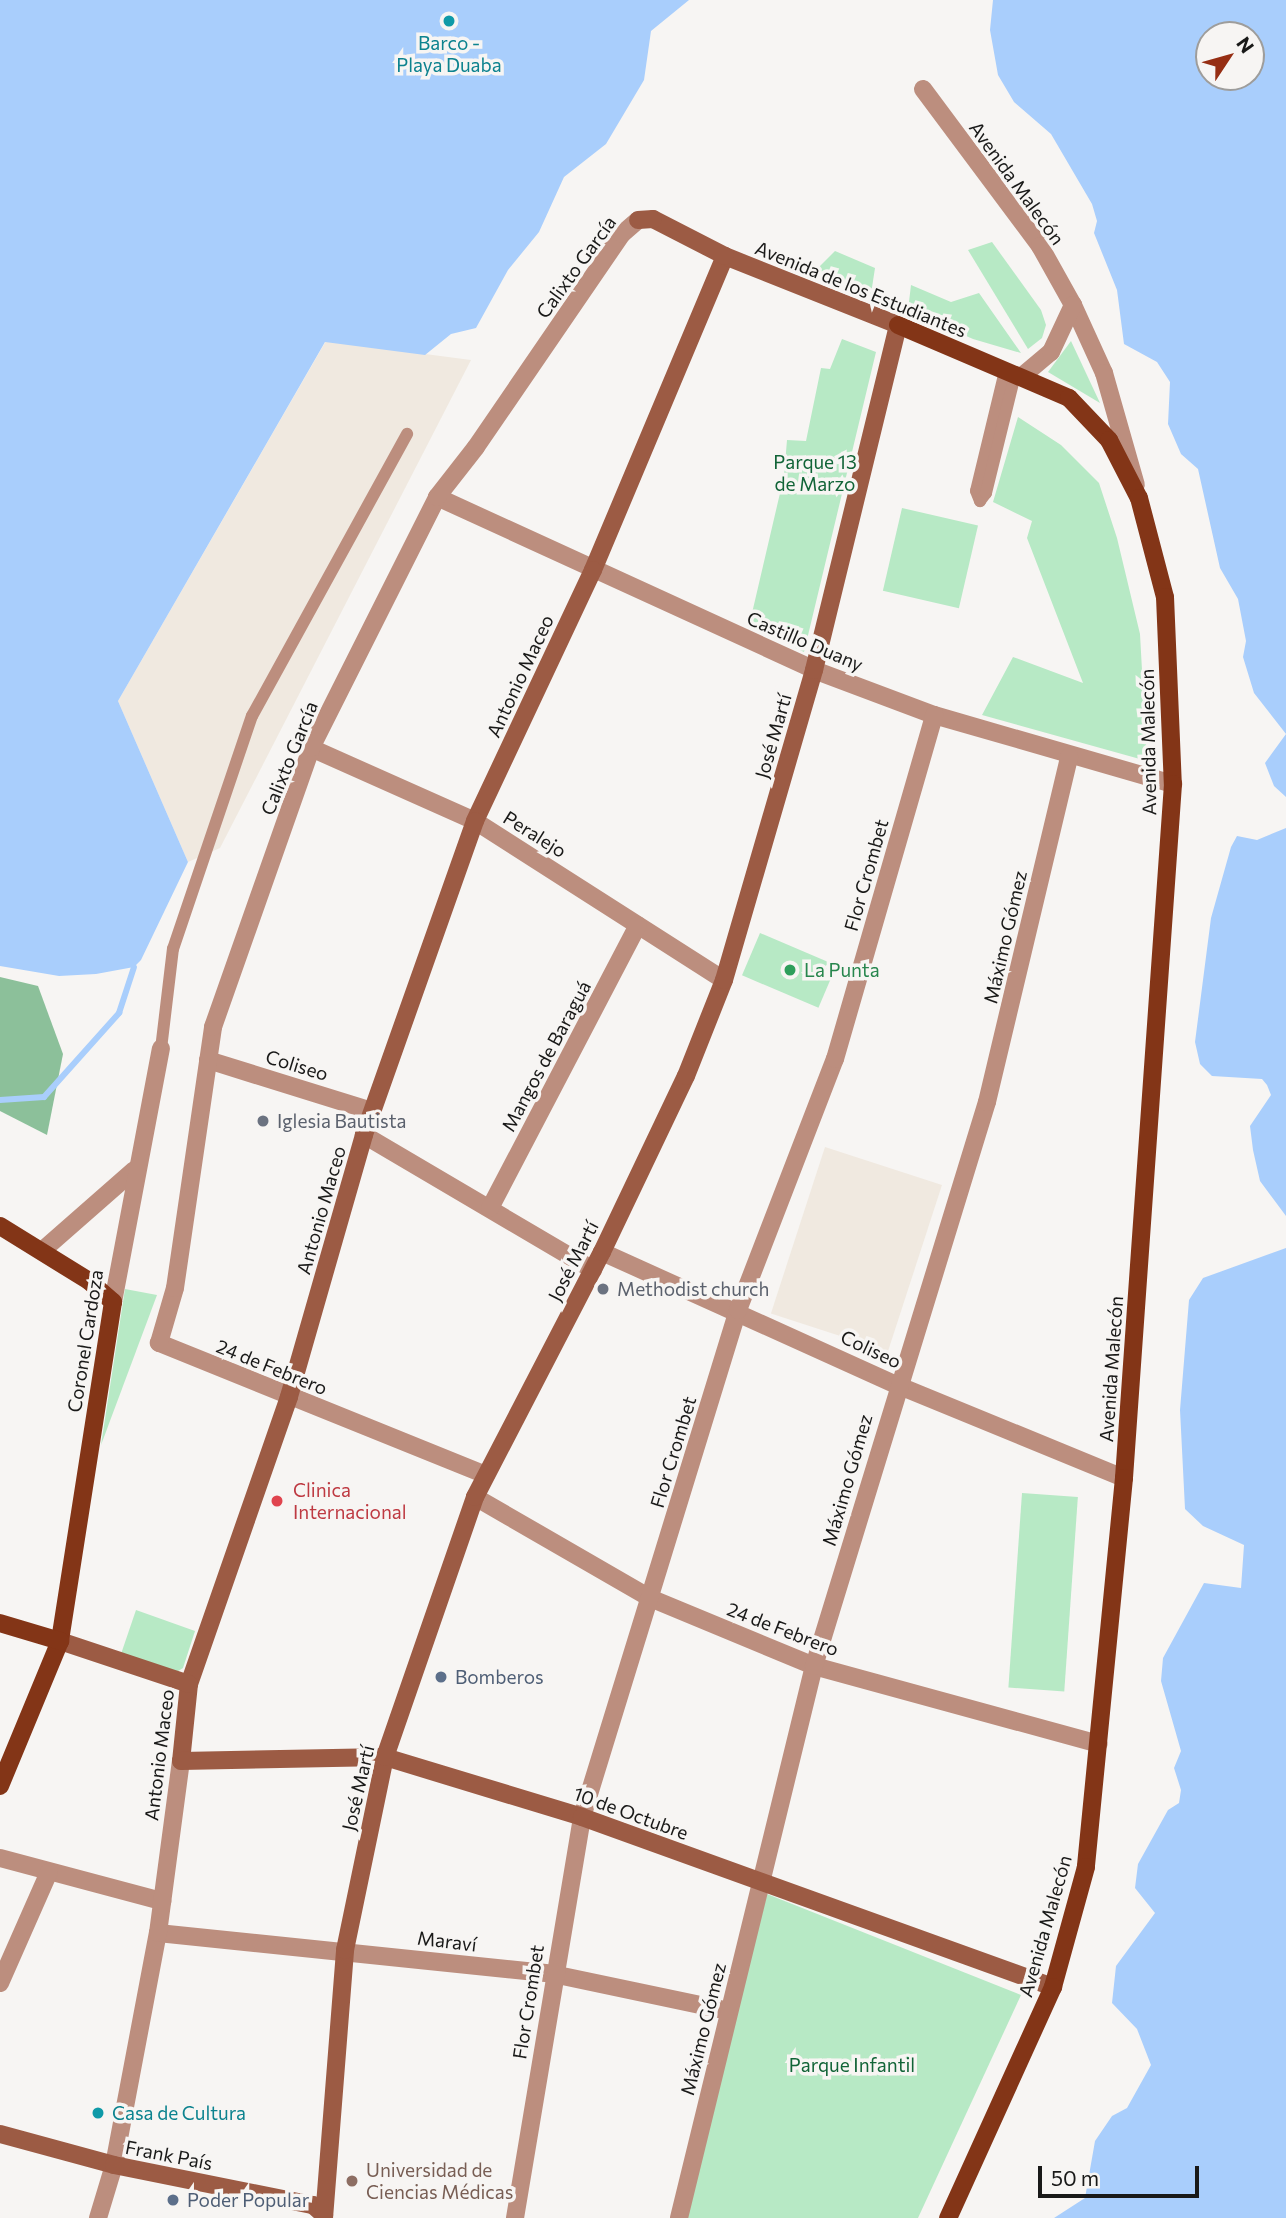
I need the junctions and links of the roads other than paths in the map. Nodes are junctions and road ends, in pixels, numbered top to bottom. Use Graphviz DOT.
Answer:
graph roads {
  1 [pos="923,89"];
  2 [pos="638,220"];
  3 [pos="725,256"];
  4 [pos="1073,305"];
  5 [pos="898,326"];
  6 [pos="1014,374"];
  7 [pos="1069,398"];
  8 [pos="407,434"];
  9 [pos="437,497"];
  10 [pos="1139,498"];
  11 [pos="593,570"];
  12 [pos="814,670"];
  13 [pos="934,715"];
  14 [pos="311,748"];
  15 [pos="1069,757"];
  16 [pos="1173,784"];
  17 [pos="475,821"];
  18 [pos="639,925"];
  19 [pos="724,980"];
  20 [pos="161,1049"];
  21 [pos="208,1060"];
  22 [pos="373,1111"];
  23 [pos="364,1135"];
  24 [pos="134,1170"];
  25 [pos="490,1208"];
  26 [pos="0,1226"];
  27 [pos="43,1250"];
  28 [pos="602,1252"];
  29 [pos="593,1269"];
  30 [pos="113,1302"];
  31 [pos="738,1310"];
  32 [pos="159,1343"];
  33 [pos="897,1385"];
  34 [pos="289,1397"];
  35 [pos="486,1475"];
  36 [pos="1125,1478"];
  37 [pos="475,1497"];
  38 [pos="650,1598"];
  39 [pos="0,1623"];
  40 [pos="60,1641"];
  41 [pos="814,1666"];
  42 [pos="189,1684"];
  43 [pos="1100,1744"];
  44 [pos="385,1757"];
  45 [pos="181,1761"];
  46 [pos="0,1786"];
  47 [pos="582,1816"];
  48 [pos="0,1858"];
  49 [pos="49,1872"];
  50 [pos="763,1883"];
  51 [pos="162,1901"];
  52 [pos="158,1933"];
  53 [pos="345,1950"];
  54 [pos="553,1974"];
  55 [pos="0,1983"];
  56 [pos="1054,1987"];
  57 [pos="728,2011"];
  58 [pos="0,2134"];
  59 [pos="114,2165"];
  60 [pos="325,2217"];
  61 [pos="99,2218"];
  62 [pos="515,2218"];
  63 [pos="680,2218"];
  64 [pos="948,2218"];
  1 -- 4 [label="street, Avenida Malecón"];
  2 -- 3 [label="main road, Avenida de los Estudiantes"];
  2 -- 9 [label="street, Calixto García"];
  3 -- 5 [label="main road, Avenida de los Estudiantes"];
  3 -- 11 [label="main road, Antonio Maceo"];
  4 -- 6 [label="street"];
  4 -- 10 [label="street, Avenida Malecón"];
  5 -- 6 [label="main road, Avenida de los Estudiantes"];
  5 -- 12 [label="main road, José Martí"];
  6 -- 6 [label="lane"];
  6 -- 7 [label="main road, Avenida de los Estudiantes"];
  7 -- 10 [label="main road, Avenida Malecón"];
  8 -- 20 [label="lane"];
  9 -- 11 [label="street, Castillo Duany"];
  9 -- 14 [label="street, Calixto García"];
  10 -- 16 [label="main road, Avenida Malecón"];
  11 -- 12 [label="street, Castillo Duany"];
  11 -- 17 [label="main road, Antonio Maceo"];
  12 -- 13 [label="street, Castillo Duany"];
  12 -- 19 [label="main road, José Martí"];
  13 -- 15 [label="street, Castillo Duany"];
  13 -- 31 [label="street, Flor Crombet"];
  14 -- 17 [label="street, Peralejo"];
  14 -- 21 [label="street, Calixto García"];
  15 -- 16 [label="street, Castillo Duany"];
  15 -- 33 [label="street, Máximo Gómez"];
  16 -- 36 [label="main road, Avenida Malecón"];
  17 -- 18 [label="street, Peralejo"];
  17 -- 22 [label="main road, Antonio Maceo"];
  18 -- 19 [label="street, Peralejo"];
  18 -- 25 [label="street, Mangos de Baraguá"];
  19 -- 28 [label="main road, José Martí"];
  20 -- 24 [label="street, Coronel Cardoza"];
  21 -- 22 [label="street, Coliseo"];
  21 -- 32 [label="street, Calixto García"];
  22 -- 23 [label="main road, Antonio Maceo"];
  23 -- 25 [label="street"];
  23 -- 34 [label="main road, Antonio Maceo"];
  24 -- 27 [label="street"];
  24 -- 30 [label="street, Coronel Cardoza"];
  25 -- 29 [label="street"];
  26 -- 27 [label="main road"];
  27 -- 30 [label="main road"];
  28 -- 29 [label="main road, José Martí"];
  28 -- 31 [label="street, Coliseo"];
  29 -- 35 [label="main road, José Martí"];
  30 -- 40 [label="main road, Coronel Cardoza"];
  31 -- 33 [label="street, Coliseo"];
  31 -- 38 [label="street, Flor Crombet"];
  32 -- 34 [label="street, 24 de Febrero"];
  33 -- 36 [label="street, Coliseo"];
  33 -- 41 [label="street, Máximo Gómez"];
  34 -- 35 [label="street, 24 de Febrero"];
  34 -- 42 [label="main road, Antonio Maceo"];
  35 -- 37 [label="main road, José Martí"];
  36 -- 43 [label="main road, Avenida Malecón"];
  37 -- 38 [label="street, 24 de Febrero"];
  37 -- 44 [label="main road, José Martí"];
  38 -- 41 [label="street, 24 de Febrero"];
  38 -- 47 [label="street, Flor Crombet"];
  39 -- 40 [label="main road"];
  40 -- 42 [label="main road"];
  40 -- 46 [label="main road"];
  41 -- 43 [label="street, 24 de Febrero"];
  41 -- 50 [label="street, Máximo Gómez"];
  42 -- 45 [label="main road, Antonio Maceo"];
  43 -- 56 [label="main road, Avenida Malecón"];
  44 -- 45 [label="main road, 10 de Octubre"];
  44 -- 47 [label="main road, 10 de Octubre"];
  44 -- 53 [label="main road, José Martí"];
  45 -- 51 [label="street, Antonio Maceo"];
  47 -- 50 [label="main road, 10 de Octubre"];
  47 -- 54 [label="street, Flor Crombet"];
  48 -- 49 [label="street"];
  49 -- 51 [label="street"];
  49 -- 55 [label="street"];
  50 -- 56 [label="main road, 10 de Octubre"];
  50 -- 57 [label="street, Máximo Gómez"];
  51 -- 52 [label="street, Antonio Maceo"];
  52 -- 53 [label="street, Maraví"];
  52 -- 59 [label="street, Antonio Maceo"];
  53 -- 54 [label="street, Maraví"];
  53 -- 60 [label="main road, José Martí"];
  54 -- 57 [label="street, Maraví"];
  54 -- 62 [label="street, Flor Crombet"];
  56 -- 64 [label="main road, Avenida Malecón"];
  57 -- 63 [label="street, Máximo Gómez"];
  58 -- 59 [label="main road, Frank País"];
  59 -- 60 [label="main road, Frank País"];
  59 -- 61 [label="street, Antonio Maceo"];
}
